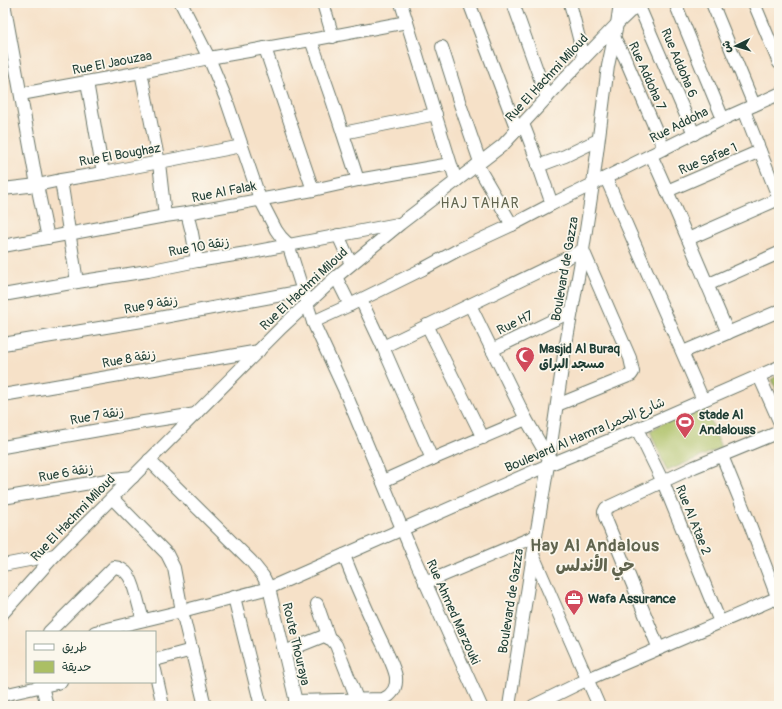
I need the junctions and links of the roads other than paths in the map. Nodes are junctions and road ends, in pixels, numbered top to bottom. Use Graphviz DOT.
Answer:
graph roads {
  1 [pos="4,3"];
  2 [pos="181,3"];
  3 [pos="323,3"];
  4 [pos="401,3"];
  5 [pos="470,3"];
  6 [pos="513,3"];
  7 [pos="570,3"];
  8 [pos="620,3"];
  9 [pos="675,3"];
  10 [pos="712,3"];
  11 [pos="754,3"];
  12 [pos="638,4"];
  13 [pos="407,22"];
  14 [pos="617,24"];
  15 [pos="333,37"];
  16 [pos="614,37"];
  17 [pos="311,40"];
  18 [pos="442,47"];
  19 [pos="265,48"];
  20 [pos="209,58"];
  21 [pos="584,58"];
  22 [pos="779,63"];
  23 [pos="141,72"];
  24 [pos="87,82"];
  25 [pos="21,94"];
  26 [pos="779,94"];
  27 [pos="547,98"];
  28 [pos="749,108"];
  29 [pos="436,114"];
  30 [pos="724,119"];
  31 [pos="520,127"];
  32 [pos="343,133"];
  33 [pos="694,134"];
  34 [pos="598,140"];
  35 [pos="242,146"];
  36 [pos="664,149"];
  37 [pos="760,152"];
  38 [pos="651,155"];
  39 [pos="159,163"];
  40 [pos="450,164"];
  41 [pos="478,164"];
  42 [pos="538,166"];
  43 [pos="103,173"];
  44 [pos="606,178"];
  45 [pos="61,180"];
  46 [pos="358,180"];
  47 [pos="456,182"];
  48 [pos="593,184"];
  49 [pos="37,185"];
  50 [pos="3,189"];
  51 [pos="312,190"];
  52 [pos="667,191"];
  53 [pos="260,199"];
  54 [pos="779,199"];
  55 [pos="552,204"];
  56 [pos="187,213"];
  57 [pos="165,216"];
  58 [pos="400,224"];
  59 [pos="512,225"];
  60 [pos="69,234"];
  61 [pos="338,235"];
  62 [pos="48,238"];
  63 [pos="688,239"];
  64 [pos="288,244"];
  65 [pos="3,246"];
  66 [pos="583,250"];
  67 [pos="779,253"];
  68 [pos="197,261"];
  69 [pos="351,264"];
  70 [pos="336,277"];
  71 [pos="77,282"];
  72 [pos="707,285"];
  73 [pos="303,291"];
  74 [pos="3,295"];
  75 [pos="355,303"];
  76 [pos="307,304"];
  77 [pos="470,305"];
  78 [pos="572,311"];
  79 [pos="779,311"];
  80 [pos="313,322"];
  81 [pos="427,325"];
  82 [pos="728,333"];
  83 [pos="3,344"];
  84 [pos="383,347"];
  85 [pos="492,350"];
  86 [pos="259,351"];
  87 [pos="683,352"];
  88 [pos="779,367"];
  89 [pos="759,376"];
  90 [pos="3,395"];
  91 [pos="703,400"];
  92 [pos="557,405"];
  93 [pos="196,414"];
  94 [pos="526,419"];
  95 [pos="779,421"];
  96 [pos="637,429"];
  97 [pos="779,432"];
  98 [pos="483,438"];
  99 [pos="3,447"];
  100 [pos="722,456"];
  101 [pos="432,459"];
  102 [pos="149,460"];
  103 [pos="549,462"];
  104 [pos="133,477"];
  105 [pos="383,482"];
  106 [pos="663,482"];
  107 [pos="3,498"];
  108 [pos="112,498"];
  109 [pos="402,529"];
  110 [pos="536,536"];
  111 [pos="55,555"];
  112 [pos="344,555"];
  113 [pos="533,555"];
  114 [pos="3,565"];
  115 [pos="425,583"];
  116 [pos="269,588"];
  117 [pos="234,597"];
  118 [pos="778,599"];
  119 [pos="317,604"];
  120 [pos="182,611"];
  121 [pos="3,614"];
  122 [pos="143,620"];
  123 [pos="720,622"];
  124 [pos="50,631"];
  125 [pos="99,631"];
  126 [pos="328,638"];
  127 [pos="659,649"];
  128 [pos="192,650"];
  129 [pos="284,652"];
  130 [pos="156,660"];
  131 [pos="156,674"];
  132 [pos="588,679"];
  133 [pos="51,683"];
  134 [pos="41,684"];
  135 [pos="3,695"];
  136 [pos="357,699"];
  137 [pos="296,704"];
  138 [pos="47,706"];
  139 [pos="163,706"];
  140 [pos="205,706"];
  141 [pos="261,706"];
  142 [pos="481,706"];
  143 [pos="509,706"];
  144 [pos="533,706"];
  145 [pos="599,706"];
  1 -- 25 [label="street"];
  2 -- 20 [label="street"];
  3 -- 15 [label="street"];
  4 -- 13 [label="street"];
  5 -- 31 [label="street"];
  6 -- 27 [label="street"];
  7 -- 21 [label="street"];
  8 -- 14 [label="street, Boulevard de Gazza"];
  9 -- 30 [label="street"];
  10 -- 28 [label="street"];
  11 -- 22 [label="street"];
  12 -- 14 [label="street, Rue El Hachmi Miloud"];
  12 -- 33 [label="street, Rue Addoha 6"];
  13 -- 15 [label="street, Rue El Jaouzaa"];
  13 -- 29 [label="street"];
  14 -- 16 [label="street, Boulevard de Gazza"];
  14 -- 21 [label="street, Rue El Hachmi Miloud"];
  15 -- 17 [label="street, Rue El Jaouzaa"];
  16 -- 34 [label="street, Boulevard de Gazza"];
  16 -- 36 [label="street, Rue Addoha 7"];
  17 -- 19 [label="street, Rue El Jaouzaa"];
  17 -- 32 [label="street"];
  18 -- 41 [label="street"];
  19 -- 20 [label="street, Rue El Jaouzaa"];
  19 -- 51 [label="street"];
  20 -- 23 [label="street, Rue El Jaouzaa"];
  20 -- 35 [label="street"];
  21 -- 27 [label="street, Rue El Hachmi Miloud"];
  23 -- 24 [label="street, Rue El Jaouzaa"];
  23 -- 39 [label="street"];
  24 -- 25 [label="street, Rue El Jaouzaa"];
  24 -- 43 [label="street"];
  25 -- 49 [label="street"];
  26 -- 28 [label="street, Rue Addoha"];
  27 -- 31 [label="street, Rue El Hachmi Miloud"];
  28 -- 30 [label="street, Rue Addoha"];
  28 -- 37 [label="street"];
  29 -- 32 [label="street"];
  29 -- 40 [label="street"];
  30 -- 33 [label="street, Rue Addoha"];
  31 -- 41 [label="street, Rue El Hachmi Miloud"];
  31 -- 42 [label="street"];
  32 -- 46 [label="street"];
  33 -- 36 [label="street, Rue Addoha"];
  34 -- 42 [label="street"];
  34 -- 48 [label="street, Boulevard de Gazza"];
  35 -- 39 [label="street, Rue El Boughaz"];
  35 -- 53 [label="street"];
  36 -- 38 [label="street, Rue Addoha"];
  37 -- 52 [label="street, Rue Safae 1"];
  37 -- 54 [label="street"];
  38 -- 44 [label="street, Rue Addoha"];
  38 -- 52 [label="street"];
  39 -- 43 [label="street, Rue El Boughaz"];
  39 -- 57 [label="street"];
  40 -- 46 [label="street, Rue Al Falak"];
  40 -- 47 [label="street"];
  41 -- 47 [label="street, Rue El Hachmi Miloud"];
  41 -- 59 [label="street"];
  42 -- 55 [label="street"];
  43 -- 45 [label="street, Rue El Boughaz"];
  44 -- 48 [label="street, Rue Addoha"];
  44 -- 87 [label="street"];
  45 -- 49 [label="street, Rue El Boughaz"];
  45 -- 60 [label="street"];
  46 -- 51 [label="street, Rue Al Falak"];
  47 -- 58 [label="street, Rue El Hachmi Miloud"];
  48 -- 55 [label="street, Rue Addoha"];
  48 -- 66 [label="street, Boulevard de Gazza"];
  49 -- 50 [label="street, Rue El Boughaz"];
  49 -- 62 [label="street"];
  51 -- 53 [label="street, Rue Al Falak"];
  52 -- 63 [label="street"];
  53 -- 56 [label="street, Rue Al Falak"];
  53 -- 64 [label="street"];
  54 -- 63 [label="street"];
  55 -- 59 [label="street, Rue Addoha"];
  56 -- 57 [label="street, Rue Al Falak"];
  56 -- 68 [label="street"];
  57 -- 60 [label="street, Rue Al Falak"];
  58 -- 61 [label="street, Rue 10 زنقة"];
  58 -- 69 [label="street, Rue El Hachmi Miloud"];
  59 -- 75 [label="street, Rue Addoha"];
  60 -- 62 [label="street, Rue Al Falak"];
  60 -- 71 [label="street"];
  61 -- 64 [label="street, Rue 10 زنقة"];
  61 -- 69 [label="street"];
  62 -- 65 [label="street, Rue Al Falak"];
  63 -- 72 [label="street"];
  64 -- 68 [label="street, Rue 10 زنقة"];
  64 -- 73 [label="street, Rue Ahmed Marzouki"];
  66 -- 77 [label="street"];
  66 -- 78 [label="street, Boulevard de Gazza"];
  66 -- 92 [label="street"];
  67 -- 72 [label="street"];
  68 -- 71 [label="street, Rue 10 زنقة"];
  69 -- 70 [label="street, Rue El Hachmi Miloud"];
  70 -- 75 [label="street"];
  70 -- 76 [label="street, Rue El Hachmi Miloud"];
  71 -- 74 [label="street, Rue 10 زنقة"];
  72 -- 82 [label="street"];
  73 -- 76 [label="street, Rue Ahmed Marzouki"];
  73 -- 83 [label="street, Rue 9 زنقة"];
  75 -- 80 [label="street, Rue Addoha"];
  75 -- 84 [label="street"];
  76 -- 80 [label="street, Rue Ahmed Marzouki"];
  76 -- 86 [label="street, Rue El Hachmi Miloud"];
  77 -- 81 [label="street"];
  77 -- 85 [label="street"];
  78 -- 85 [label="street, Rue H7"];
  78 -- 92 [label="street, Boulevard de Gazza"];
  79 -- 82 [label="street"];
  80 -- 105 [label="street, Rue Ahmed Marzouki"];
  81 -- 84 [label="street"];
  81 -- 98 [label="street"];
  82 -- 87 [label="street"];
  84 -- 101 [label="street"];
  85 -- 94 [label="street"];
  86 -- 90 [label="street, Rue 8 زنقة"];
  86 -- 93 [label="street, Rue El Hachmi Miloud"];
  87 -- 91 [label="street"];
  88 -- 89 [label="street, Boulevard Al Hamra شارع الحمرا"];
  89 -- 91 [label="street, Boulevard Al Hamra شارع الحمرا"];
  89 -- 95 [label="street"];
  91 -- 96 [label="street, Boulevard Al Hamra شارع الحمرا"];
  92 -- 103 [label="street, Boulevard de Gazza"];
  93 -- 99 [label="street, Rue 7 زنقة"];
  93 -- 102 [label="street, Rue El Hachmi Miloud"];
  94 -- 98 [label="street"];
  94 -- 103 [label="street"];
  96 -- 103 [label="street, Boulevard Al Hamra شارع الحمرا"];
  96 -- 106 [label="street, Rue Al Atae 2"];
  97 -- 100 [label="street"];
  98 -- 101 [label="street"];
  100 -- 106 [label="street"];
  100 -- 118 [label="street"];
  101 -- 105 [label="street"];
  102 -- 104 [label="street, Rue El Hachmi Miloud"];
  102 -- 116 [label="street, Route Thouraya"];
  103 -- 109 [label="street, Boulevard Al Hamra شارع الحمرا"];
  103 -- 110 [label="street, Boulevard de Gazza"];
  104 -- 107 [label="street, Rue 6 زنقة"];
  104 -- 108 [label="street, Rue El Hachmi Miloud"];
  105 -- 109 [label="street, Rue Ahmed Marzouki"];
  106 -- 123 [label="street, Rue Al Atae 2"];
  106 -- 127 [label="street"];
  108 -- 111 [label="street, Rue El Hachmi Miloud"];
  108 -- 120 [label="street"];
  109 -- 112 [label="street, Boulevard Al Hamra شارع الحمرا"];
  109 -- 115 [label="street, Rue Ahmed Marzouki"];
  110 -- 113 [label="street, Boulevard de Gazza"];
  110 -- 115 [label="street"];
  111 -- 114 [label="street"];
  111 -- 121 [label="street, Rue El Hachmi Miloud"];
  112 -- 116 [label="street, Boulevard Al Hamra شارع الحمرا"];
  112 -- 136 [label="street"];
  113 -- 132 [label="street"];
  113 -- 143 [label="street, Boulevard de Gazza"];
  115 -- 142 [label="street, Rue Ahmed Marzouki"];
  116 -- 117 [label="street, Boulevard Al Hamra شارع الحمرا"];
  116 -- 129 [label="street, Route Thouraya"];
  117 -- 120 [label="street, Boulevard Al Hamra شارع الحمرا"];
  117 -- 141 [label="street"];
  118 -- 123 [label="street"];
  119 -- 126 [label="street"];
  120 -- 122 [label="street, Boulevard Al Hamra شارع الحمرا"];
  120 -- 128 [label="street"];
  122 -- 124 [label="street"];
  122 -- 125 [label="street, Boulevard Al Hamra شارع الحمرا"];
  123 -- 127 [label="street"];
  126 -- 129 [label="street"];
  126 -- 136 [label="street"];
  127 -- 132 [label="street"];
  128 -- 130 [label="street"];
  128 -- 140 [label="street"];
  129 -- 137 [label="street, Route Thouraya"];
  131 -- 139 [label="street"];
  132 -- 144 [label="street"];
  132 -- 145 [label="street"];
  133 -- 134 [label="street"];
  134 -- 135 [label="street"];
  134 -- 138 [label="street"];
  136 -- 137 [label="street"];
}
